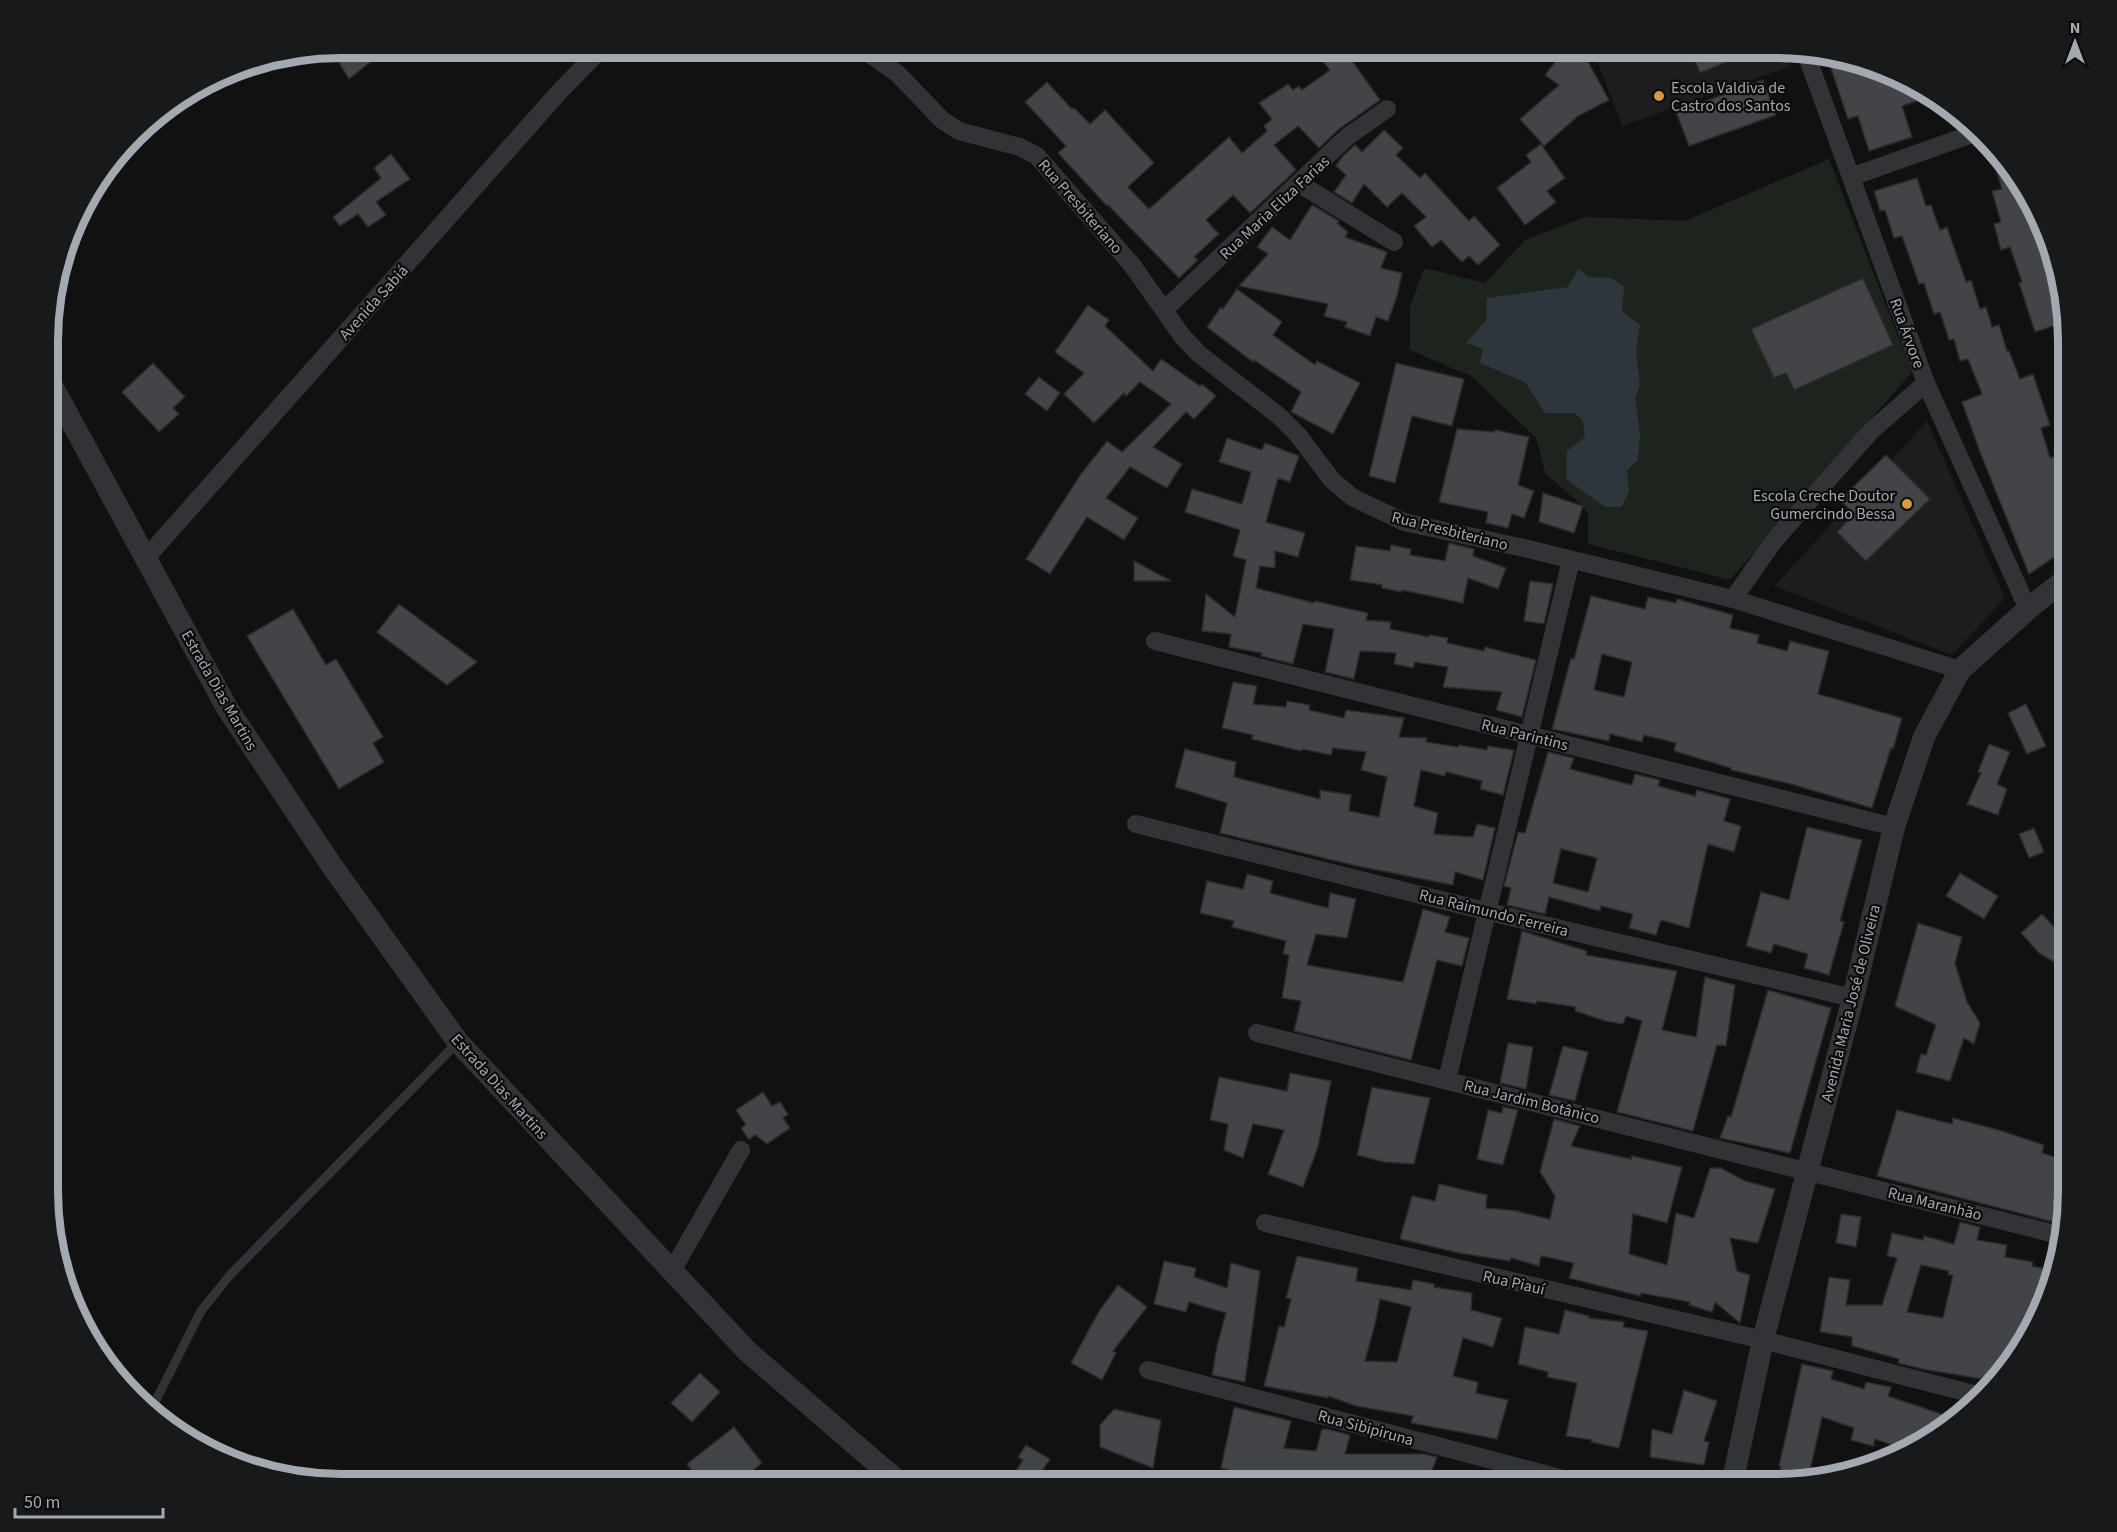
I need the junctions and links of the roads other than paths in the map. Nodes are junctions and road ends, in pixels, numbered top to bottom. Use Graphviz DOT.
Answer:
graph roads {
  1 [pos="592,58"];
  2 [pos="875,58"];
  3 [pos="1809,61"];
  4 [pos="1387,109"];
  5 [pos="1970,136"];
  6 [pos="1851,177"];
  7 [pos="1300,184"];
  8 [pos="1394,242"];
  9 [pos="1164,310"];
  10 [pos="1926,383"];
  11 [pos="58,397"];
  12 [pos="146,558"];
  13 [pos="1571,560"];
  14 [pos="2058,585"];
  15 [pos="1733,599"];
  16 [pos="2028,609"];
  17 [pos="1155,641"];
  18 [pos="1960,670"];
  19 [pos="1530,735"];
  20 [pos="1136,824"];
  21 [pos="1894,827"];
  22 [pos="1485,911"];
  23 [pos="1853,998"];
  24 [pos="1257,1033"];
  25 [pos="458,1042"];
  26 [pos="1448,1080"];
  27 [pos="741,1150"];
  28 [pos="1807,1171"];
  29 [pos="1265,1223"];
  30 [pos="2055,1234"];
  31 [pos="672,1271"];
  32 [pos="1763,1340"];
  33 [pos="1148,1370"];
  34 [pos="1973,1394"];
  35 [pos="155,1403"];
  36 [pos="889,1474"];
  37 [pos="1545,1474"];
  38 [pos="1734,1474"];
  1 -- 12 [label="street, Avenida Sabiá"];
  2 -- 9 [label="street, Rua Presbiteriano"];
  3 -- 6 [label="street, Rua Árvore"];
  4 -- 7 [label="street, Rua Maria Eliza Farias"];
  5 -- 6 [label="street"];
  6 -- 10 [label="street, Rua Árvore"];
  7 -- 8 [label="street"];
  7 -- 9 [label="street, Rua Maria Eliza Farias"];
  9 -- 13 [label="street, Rua Presbiteriano"];
  10 -- 15 [label="street"];
  10 -- 16 [label="street, Rua Árvore"];
  11 -- 12 [label="street, Estrada Dias Martins"];
  12 -- 25 [label="street, Estrada Dias Martins"];
  13 -- 15 [label="street, Rua Presbiteriano"];
  13 -- 19 [label="street"];
  14 -- 16 [label="street, Avenida Maria José de Oliveira"];
  15 -- 18 [label="street, Rua Presbiteriano"];
  16 -- 18 [label="street, Avenida Maria José de Oliveira"];
  17 -- 19 [label="street, Rua Parintins"];
  18 -- 21 [label="street, Avenida Maria José de Oliveira"];
  19 -- 21 [label="street, Rua Parintins"];
  19 -- 22 [label="street"];
  20 -- 22 [label="street, Rua Raimundo Ferreira"];
  21 -- 23 [label="street, Avenida Maria José de Oliveira"];
  22 -- 23 [label="street, Rua Raimundo Ferreira"];
  22 -- 26 [label="street"];
  23 -- 28 [label="street, Avenida Maria José de Oliveira"];
  24 -- 26 [label="street, Rua Jardim Botânico"];
  25 -- 31 [label="street, Estrada Dias Martins"];
  25 -- 35 [label="lane"];
  26 -- 28 [label="street, Rua Jardim Botânico"];
  27 -- 31 [label="street"];
  28 -- 30 [label="street, Rua Maranhão"];
  28 -- 32 [label="street, Avenida Maria José de Oliveira"];
  29 -- 32 [label="street, Rua Piauí"];
  31 -- 36 [label="street, Estrada Dias Martins"];
  32 -- 34 [label="street, Rua Piauí"];
  32 -- 38 [label="street, Avenida Maria José de Oliveira"];
  33 -- 37 [label="street, Rua Sibipiruna"];
}
